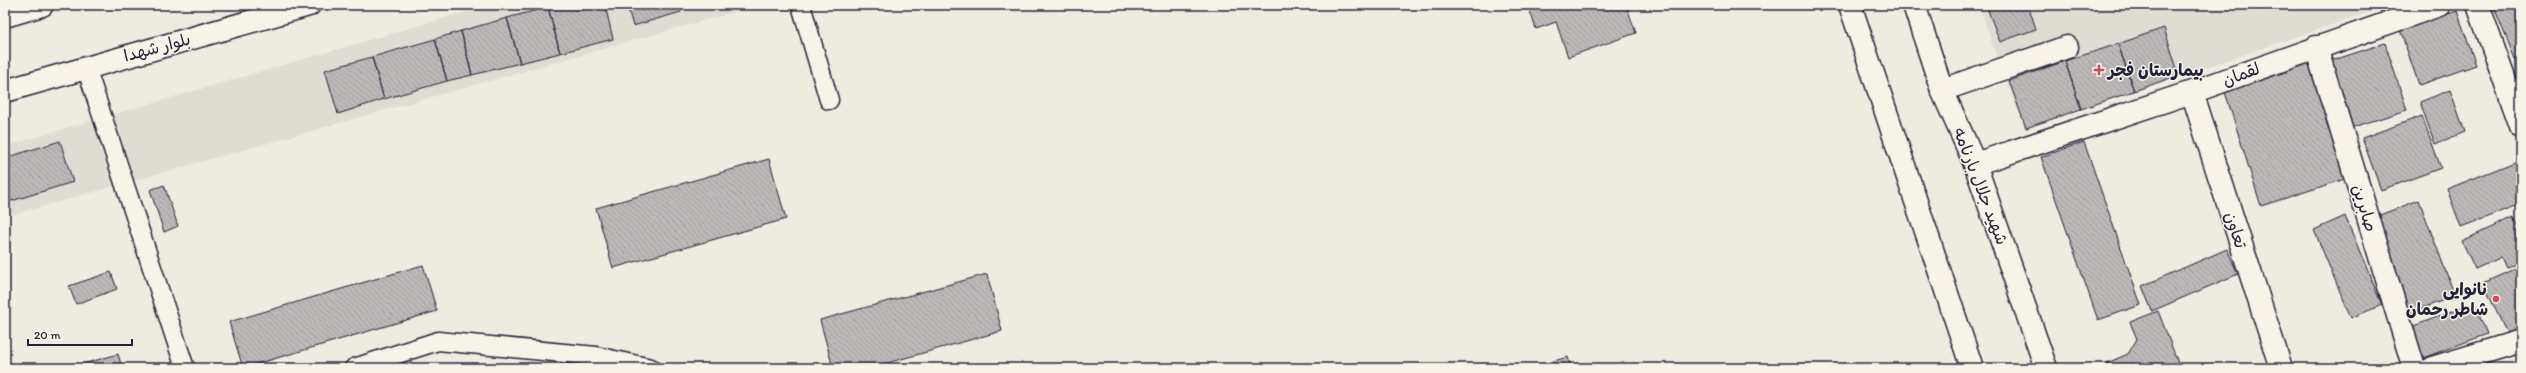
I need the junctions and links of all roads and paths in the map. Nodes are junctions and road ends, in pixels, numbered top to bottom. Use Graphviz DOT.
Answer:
graph roads {
  1 [pos="42,5"];
  2 [pos="309,5"];
  3 [pos="801,5"];
  4 [pos="1850,5"];
  5 [pos="1914,5"];
  6 [pos="2439,5"];
  7 [pos="2478,5"];
  8 [pos="5,16"];
  9 [pos="2067,47"];
  10 [pos="2316,47"];
  11 [pos="86,66"];
  12 [pos="1942,90"];
  13 [pos="5,91"];
  14 [pos="2192,92"];
  15 [pos="829,100"];
  16 [pos="2521,126"];
  17 [pos="1975,164"];
  18 [pos="2521,341"];
  19 [pos="2468,363"];
  20 [pos="185,368"];
  21 [pos="354,368"];
  22 [pos="652,368"];
  23 [pos="1972,368"];
  24 [pos="2046,368"];
  25 [pos="2281,368"];
  26 [pos="2414,368"];
  27 [pos="2432,368"];
  1 -- 8 [label="street"];
  2 -- 11 [label="street, بلوار شهدا"];
  3 -- 15 [label="lane"];
  4 -- 23 [label="street"];
  5 -- 12 [label="street, شهید جلال بارنامه"];
  6 -- 10 [label="street, لقمان"];
  7 -- 16 [label="street"];
  9 -- 12 [label="street"];
  10 -- 14 [label="street, لقمان"];
  10 -- 26 [label="street, صابرین"];
  11 -- 13 [label="street, بلوار شهدا"];
  11 -- 20 [label="lane"];
  12 -- 17 [label="street, شهید جلال بارنامه"];
  14 -- 17 [label="street, لقمان"];
  14 -- 25 [label="street, تعاون"];
  17 -- 24 [label="street, شهید جلال بارنامه"];
  18 -- 19 [label="street"];
  19 -- 27 [label="street"];
  21 -- 22 [label="lane"];
}
